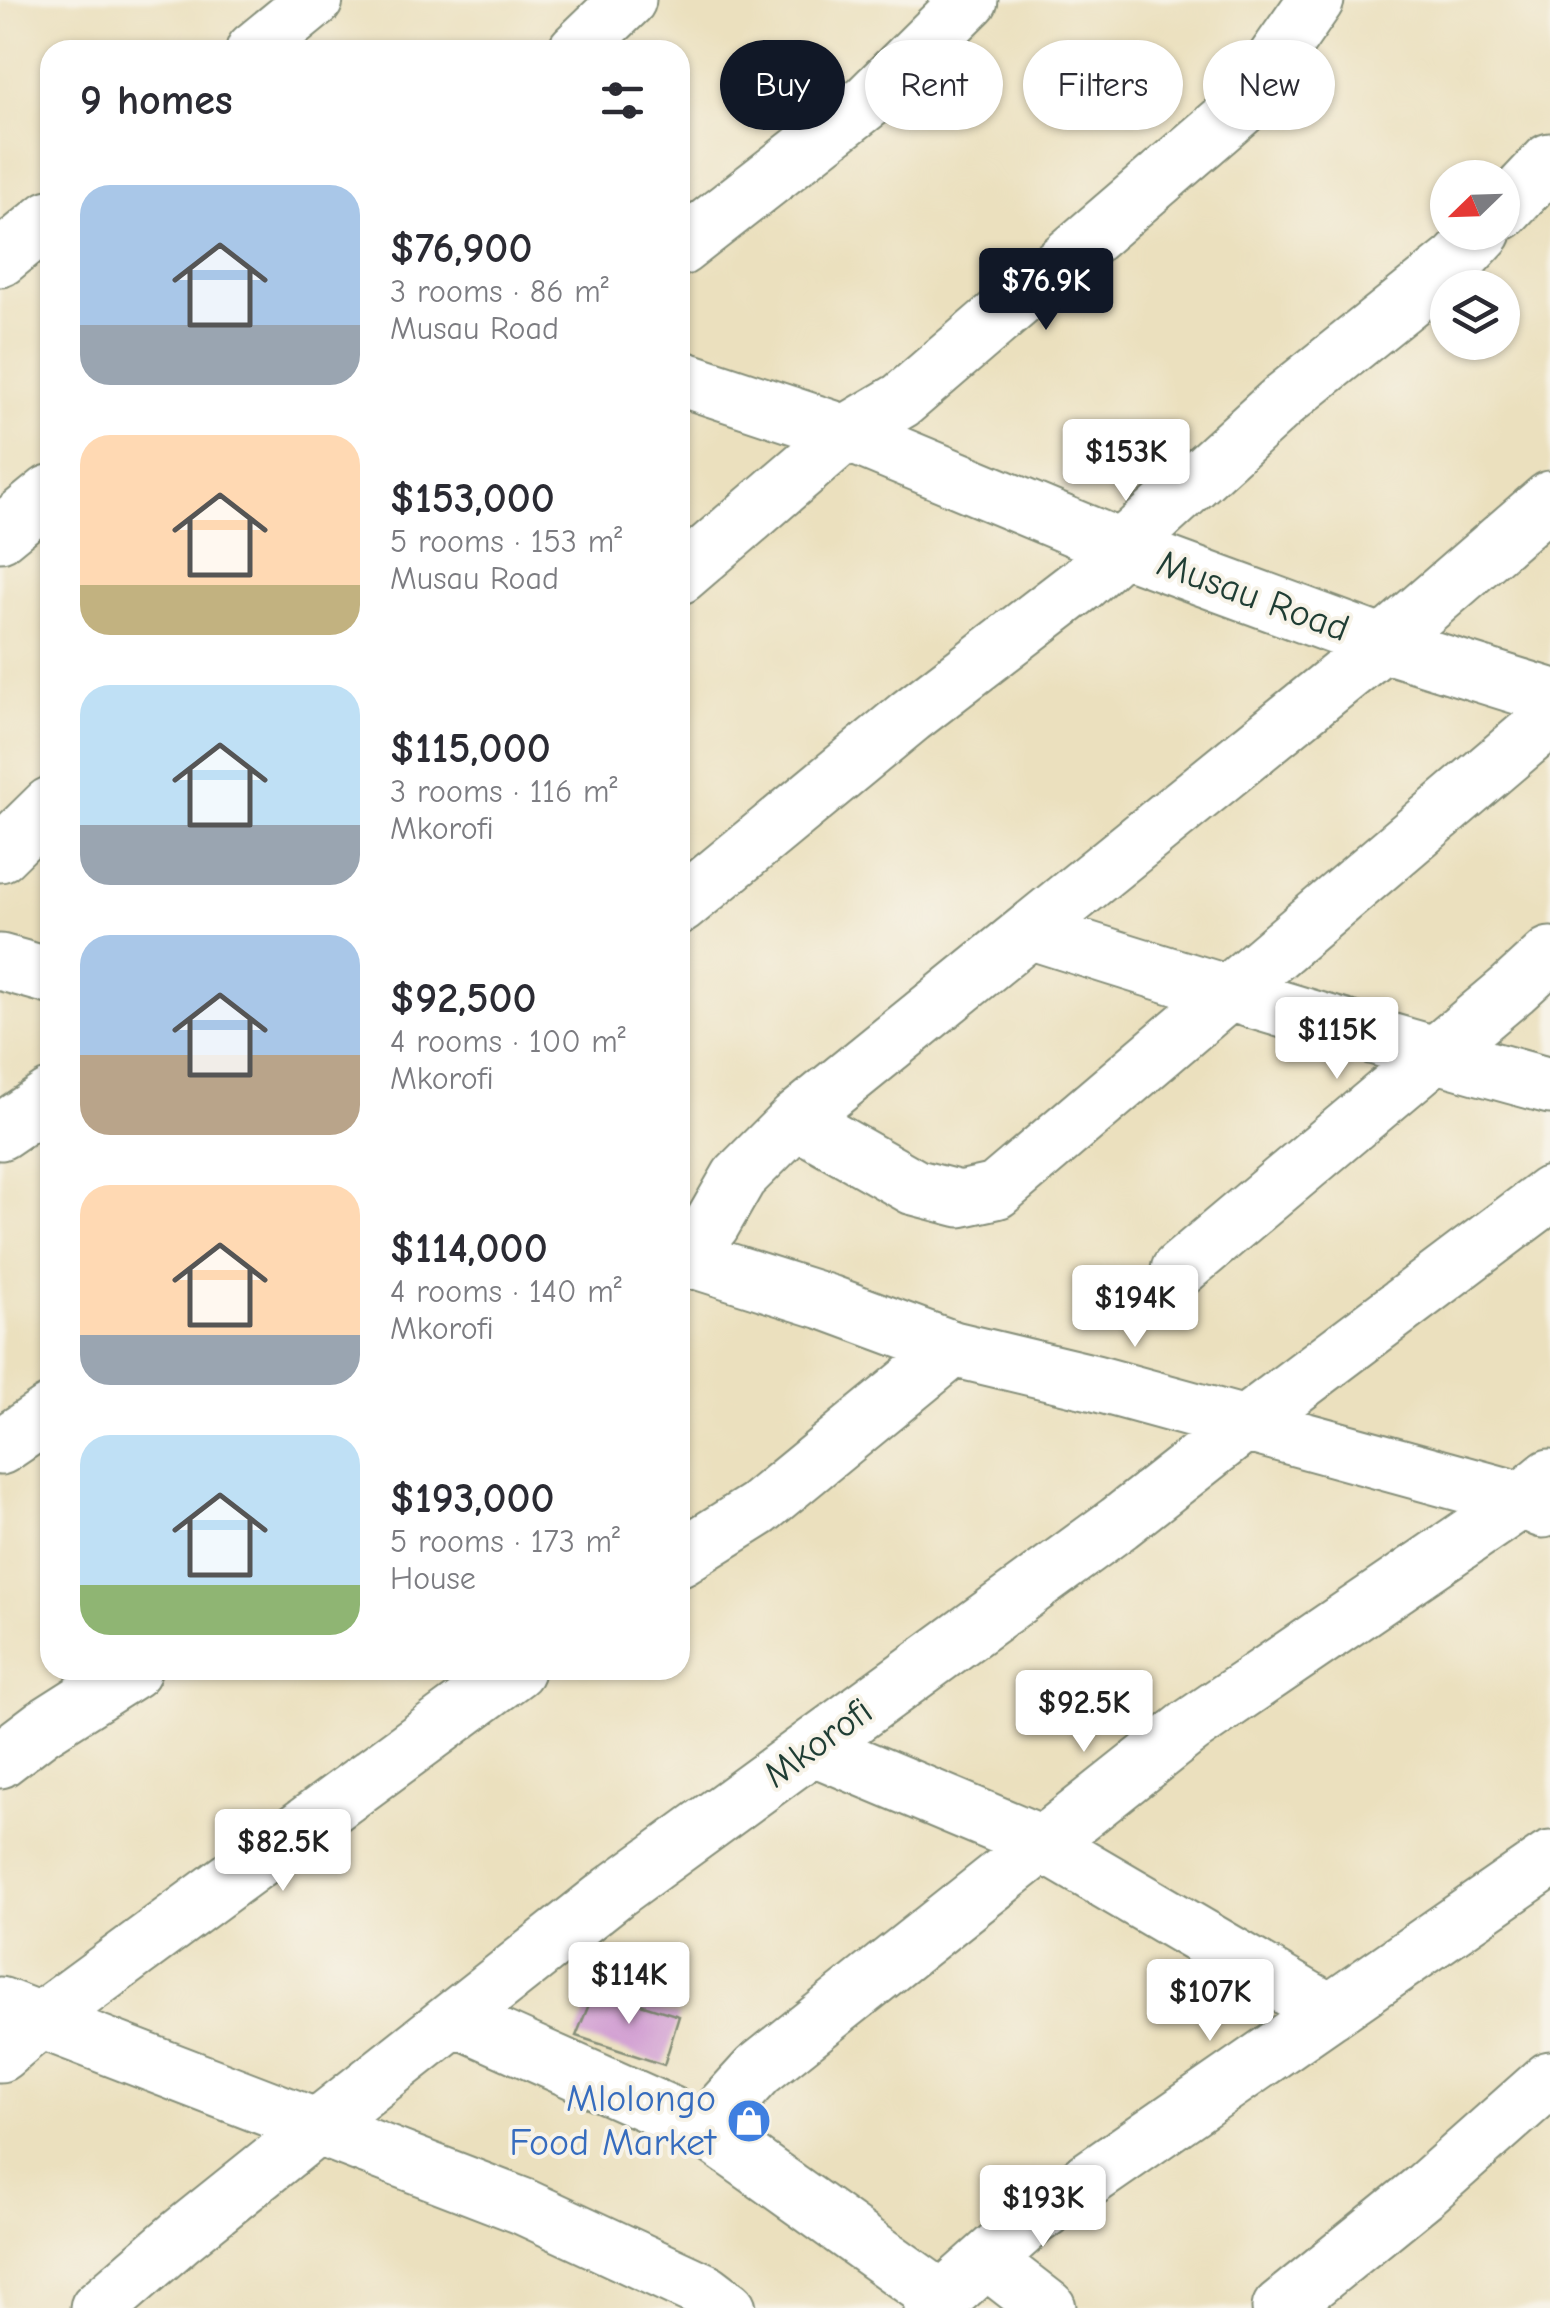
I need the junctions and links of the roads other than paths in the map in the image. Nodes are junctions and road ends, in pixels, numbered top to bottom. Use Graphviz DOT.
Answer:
graph roads {
  1 [pos="315,0"];
  2 [pos="628,0"];
  3 [pos="970,0"];
  4 [pos="1316,0"];
  5 [pos="266,40"];
  6 [pos="586,40"];
  7 [pos="1550,161"];
  8 [pos="1520,193"];
  9 [pos="40,226"];
  10 [pos="690,240"];
  11 [pos="1468,250"];
  12 [pos="0,259"];
  13 [pos="40,273"];
  14 [pos="0,275"];
  15 [pos="690,381"];
  16 [pos="846,433"];
  17 [pos="1550,499"];
  18 [pos="40,501"];
  19 [pos="0,534"];
  20 [pos="1122,548"];
  21 [pos="690,567"];
  22 [pos="1383,644"];
  23 [pos="1550,696"];
  24 [pos="1550,719"];
  25 [pos="40,815"];
  26 [pos="0,854"];
  27 [pos="690,898"];
  28 [pos="1029,931"];
  29 [pos="1550,955"];
  30 [pos="0,962"];
  31 [pos="40,973"];
  32 [pos="1228,994"];
  33 [pos="1435,1056"];
  34 [pos="1550,1086"];
  35 [pos="40,1105"];
  36 [pos="796,1120"];
  37 [pos="0,1132"];
  38 [pos="1550,1194"];
  39 [pos="690,1249"];
  40 [pos="690,1260"];
  41 [pos="1179,1270"];
  42 [pos="953,1349"];
  43 [pos="40,1420"];
  44 [pos="1245,1424"];
  45 [pos="0,1447"];
  46 [pos="1541,1497"];
  47 [pos="690,1552"];
  48 [pos="117,1680"];
  49 [pos="502,1680"];
  50 [pos="812,1746"];
  51 [pos="0,1760"];
  52 [pos="1041,1843"];
  53 [pos="1550,1859"];
  54 [pos="1330,2012"];
  55 [pos="455,2018"];
  56 [pos="13,2027"];
  57 [pos="1550,2079"];
  58 [pos="318,2126"];
  59 [pos="704,2129"];
  60 [pos="986,2260"];
  61 [pos="937,2304"];
  62 [pos="98,2308"];
  63 [pos="728,2308"];
  64 [pos="1048,2308"];
  65 [pos="1280,2308"];
  1 -- 5 [label="street"];
  2 -- 6 [label="street"];
  3 -- 10 [label="street"];
  4 -- 16 [label="street"];
  7 -- 8 [label="street"];
  9 -- 12 [label="street"];
  11 -- 20 [label="street"];
  13 -- 14 [label="street"];
  15 -- 16 [label="street, Musau Road"];
  16 -- 20 [label="street, Musau Road"];
  16 -- 21 [label="street"];
  17 -- 22 [label="street"];
  18 -- 19 [label="street"];
  20 -- 22 [label="street, Musau Road"];
  20 -- 27 [label="street"];
  22 -- 23 [label="street, Musau Road"];
  22 -- 28 [label="street"];
  24 -- 32 [label="street"];
  25 -- 26 [label="street"];
  28 -- 32 [label="street"];
  28 -- 36 [label="street"];
  29 -- 33 [label="street"];
  30 -- 31 [label="street"];
  32 -- 33 [label="street"];
  32 -- 36 [label="street"];
  33 -- 34 [label="street"];
  33 -- 41 [label="street"];
  35 -- 37 [label="street"];
  36 -- 39 [label="street"];
  38 -- 44 [label="street, Mkorofi"];
  40 -- 42 [label="street"];
  42 -- 44 [label="street"];
  42 -- 47 [label="street"];
  43 -- 45 [label="street"];
  44 -- 46 [label="street"];
  44 -- 50 [label="street, Mkorofi"];
  46 -- 52 [label="street"];
  48 -- 51 [label="street"];
  49 -- 56 [label="street"];
  50 -- 52 [label="street"];
  50 -- 55 [label="street, Mkorofi"];
  52 -- 54 [label="street"];
  52 -- 59 [label="street"];
  53 -- 54 [label="street"];
  54 -- 60 [label="street"];
  55 -- 58 [label="street, Mkorofi"];
  55 -- 59 [label="street"];
  56 -- 58 [label="street"];
  57 -- 65 [label="street"];
  58 -- 62 [label="street, Mkorofi"];
  58 -- 63 [label="street"];
  59 -- 61 [label="street"];
  60 -- 61 [label="street"];
  60 -- 64 [label="street"];
}
